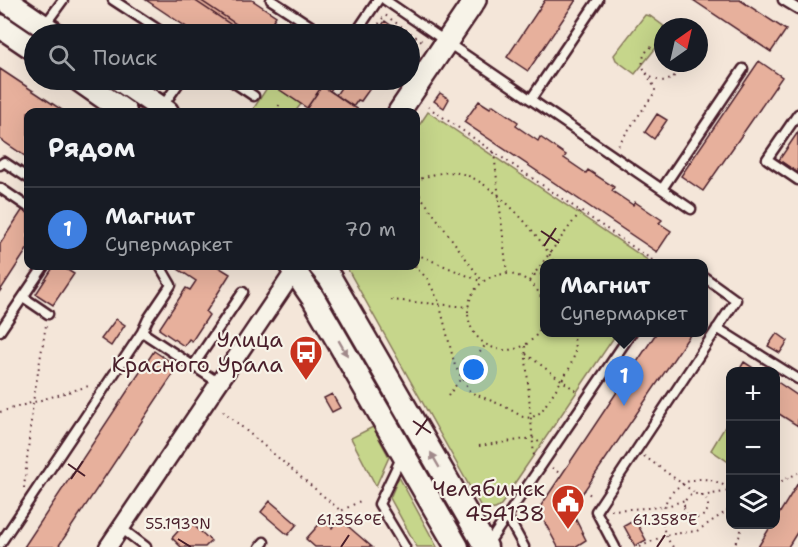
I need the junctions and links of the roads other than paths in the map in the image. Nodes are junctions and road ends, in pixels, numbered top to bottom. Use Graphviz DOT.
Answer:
graph roads {
  1 [pos="63,0"];
  2 [pos="113,0"];
  3 [pos="271,0"];
  4 [pos="378,0"];
  5 [pos="385,0"];
  6 [pos="475,0"];
  7 [pos="598,0"];
  8 [pos="787,1"];
  9 [pos="798,9"];
  10 [pos="32,16"];
  11 [pos="150,24"];
  12 [pos="308,24"];
  13 [pos="362,24"];
  14 [pos="420,24"];
  15 [pos="420,24"];
  16 [pos="0,26"];
  17 [pos="24,42"];
  18 [pos="446,42"];
  19 [pos="743,69"];
  20 [pos="420,81"];
  21 [pos="93,90"];
  22 [pos="135,90"];
  23 [pos="175,90"];
  24 [pos="245,90"];
  25 [pos="414,90"];
  26 [pos="254,96"];
  27 [pos="531,99"];
  28 [pos="119,108"];
  29 [pos="161,108"];
  30 [pos="165,108"];
  31 [pos="402,108"];
  32 [pos="798,114"];
  33 [pos="0,165"];
  34 [pos="24,175"];
  35 [pos="798,180"];
  36 [pos="0,188"];
  37 [pos="662,189"];
  38 [pos="24,204"];
  39 [pos="691,209"];
  40 [pos="41,270"];
  41 [pos="162,270"];
  42 [pos="292,270"];
  43 [pos="296,270"];
  44 [pos="323,270"];
  45 [pos="708,280"];
  46 [pos="243,292"];
  47 [pos="23,297"];
  48 [pos="48,314"];
  49 [pos="717,328"];
  50 [pos="0,331"];
  51 [pos="142,333"];
  52 [pos="629,337"];
  53 [pos="192,366"];
  54 [pos="798,379"];
  55 [pos="219,383"];
  56 [pos="403,453"];
  57 [pos="507,516"];
  58 [pos="121,528"];
  59 [pos="0,544"];
  60 [pos="108,547"];
  61 [pos="146,547"];
  62 [pos="405,547"];
  63 [pos="457,547"];
  64 [pos="486,547"];
  65 [pos="524,547"];
  66 [pos="615,547"];
  1 -- 10 [label="lane"];
  2 -- 11 [label="lane"];
  3 -- 12 [label="lane"];
  4 -- 13 [label="lane"];
  5 -- 15 [label="lane"];
  6 -- 18 [label="street"];
  7 -- 27 [label="lane"];
  8 -- 9 [label="lane"];
  14 -- 18 [label="lane"];
  16 -- 17 [label="main road"];
  18 -- 20 [label="street"];
  18 -- 27 [label="lane"];
  19 -- 37 [label="lane"];
  21 -- 28 [label="main road"];
  22 -- 29 [label="main road"];
  23 -- 30 [label="lane"];
  24 -- 26 [label="lane"];
  25 -- 31 [label="street"];
  27 -- 37 [label="lane"];
  32 -- 35 [label="lane"];
  33 -- 34 [label="lane"];
  36 -- 38 [label="lane"];
  37 -- 39 [label="lane"];
  40 -- 47 [label="lane"];
  41 -- 51 [label="lane"];
  42 -- 55 [label="street"];
  43 -- 56 [label="main road, one-way"];
  64 -- 44 [label="main road, one-way"];
  45 -- 49 [label="lane"];
  46 -- 53 [label="lane"];
  47 -- 48 [label="lane"];
  47 -- 50 [label="lane"];
  49 -- 54 [label="lane"];
  49 -- 66 [label="lane"];
  51 -- 53 [label="lane"];
  51 -- 59 [label="lane"];
  52 -- 57 [label="lane"];
  53 -- 55 [label="lane"];
  55 -- 58 [label="street"];
  56 -- 62 [label="lane"];
  56 -- 63 [label="main road"];
  57 -- 64 [label="lane"];
  57 -- 65 [label="lane"];
  58 -- 60 [label="street"];
  58 -- 61 [label="lane"];
}
